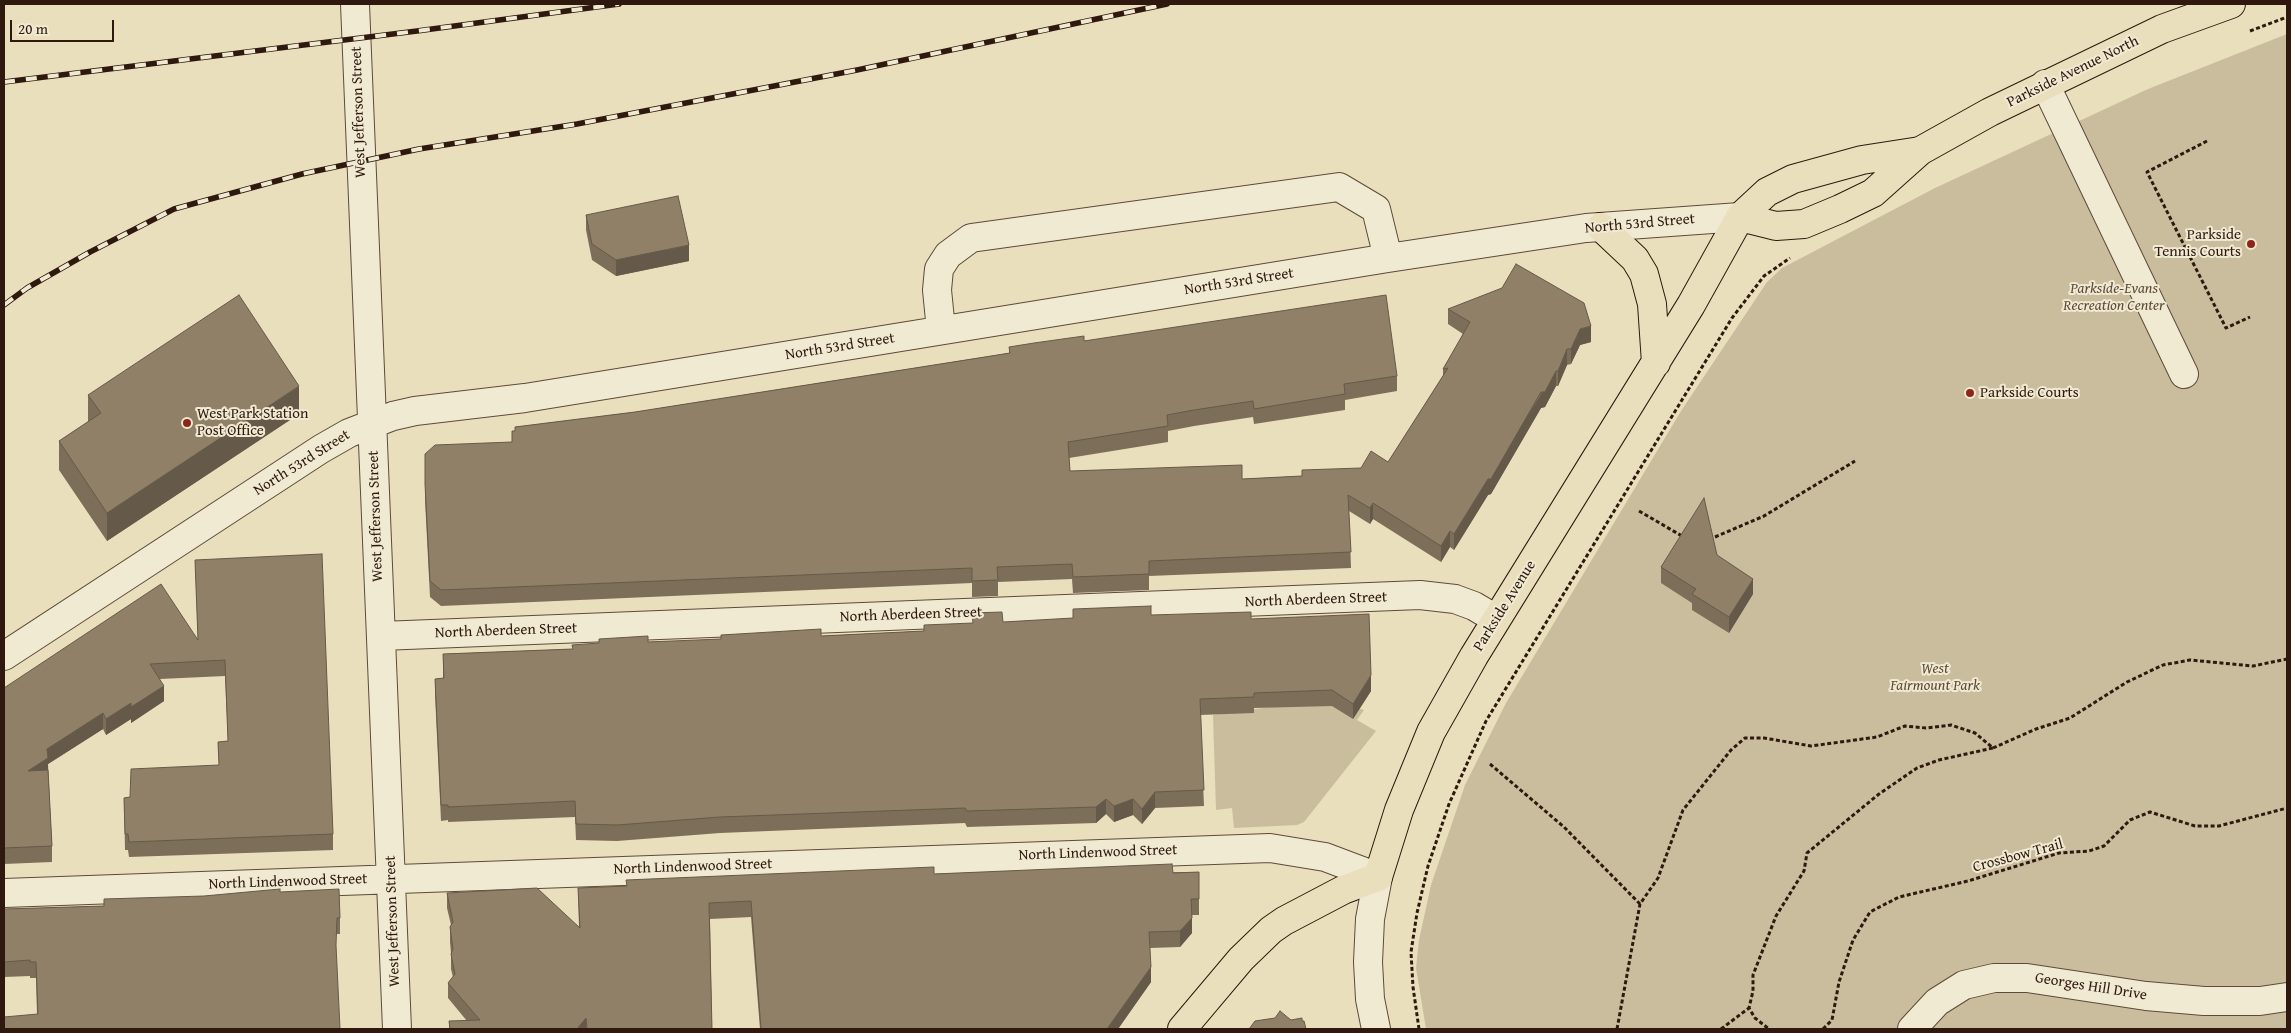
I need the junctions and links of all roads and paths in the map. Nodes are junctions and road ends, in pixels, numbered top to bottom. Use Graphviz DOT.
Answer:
graph roads {
  1 [pos="355,4"];
  2 [pos="2231,4"];
  3 [pos="2287,18"];
  4 [pos="2246,32"];
  5 [pos="2045,84"];
  6 [pos="2207,141"];
  7 [pos="1920,151"];
  8 [pos="1740,217"];
  9 [pos="1601,227"];
  10 [pos="1795,255"];
  11 [pos="1388,258"];
  12 [pos="2250,317"];
  13 [pos="941,330"];
  14 [pos="1656,363"];
  15 [pos="2184,374"];
  16 [pos="372,423"];
  17 [pos="1855,461"];
  18 [pos="1639,511"];
  19 [pos="1682,536"];
  20 [pos="1714,537"];
  21 [pos="1496,619"];
  22 [pos="381,636"];
  23 [pos="4,656"];
  24 [pos="2287,659"];
  25 [pos="1993,748"];
  26 [pos="1490,764"];
  27 [pos="2287,808"];
  28 [pos="1378,877"];
  29 [pos="391,878"];
  30 [pos="4,893"];
  31 [pos="1640,904"];
  32 [pos="2287,997"];
  33 [pos="1749,1008"];
  34 [pos="397,1029"];
  35 [pos="1182,1029"];
  36 [pos="1376,1029"];
  37 [pos="1419,1029"];
  38 [pos="1617,1029"];
  39 [pos="1721,1029"];
  40 [pos="1769,1029"];
  41 [pos="1823,1029"];
  42 [pos="1912,1029"];
  1 -- 16 [label="street, West Jefferson Street"];
  2 -- 5 [label="main road, Parkside Avenue North"];
  3 -- 4 [label="path"];
  5 -- 7 [label="main road, Parkside Avenue North"];
  5 -- 15 [label="street"];
  6 -- 12 [label="path"];
  7 -- 8 [label="main road, Parkside Avenue North"];
  7 -- 8 [label="main road, Parkside Avenue North"];
  8 -- 9 [label="street, North 53rd Street"];
  8 -- 14 [label="main road, Parkside Avenue"];
  9 -- 11 [label="street, North 53rd Street"];
  9 -- 14 [label="main road"];
  10 -- 37 [label="path"];
  11 -- 13 [label="street, North 53rd Street"];
  11 -- 13 [label="street"];
  13 -- 16 [label="street, North 53rd Street"];
  14 -- 21 [label="main road, Parkside Avenue"];
  16 -- 22 [label="street, West Jefferson Street"];
  16 -- 23 [label="street, North 53rd Street"];
  17 -- 20 [label="path"];
  18 -- 19 [label="path"];
  21 -- 22 [label="street, North Aberdeen Street"];
  21 -- 28 [label="main road, Parkside Avenue"];
  22 -- 29 [label="street, West Jefferson Street"];
  24 -- 25 [label="path"];
  25 -- 31 [label="path"];
  25 -- 33 [label="path"];
  26 -- 31 [label="path"];
  27 -- 41 [label="path, Crossbow Trail"];
  28 -- 29 [label="street, North Lindenwood Street"];
  28 -- 35 [label="main road"];
  28 -- 36 [label="street, Parkside Avenue"];
  29 -- 30 [label="street, North Lindenwood Street"];
  29 -- 34 [label="street, West Jefferson Street"];
  31 -- 38 [label="path"];
  32 -- 42 [label="street, Georges Hill Drive"];
  33 -- 39 [label="path"];
  33 -- 40 [label="path"];
}
